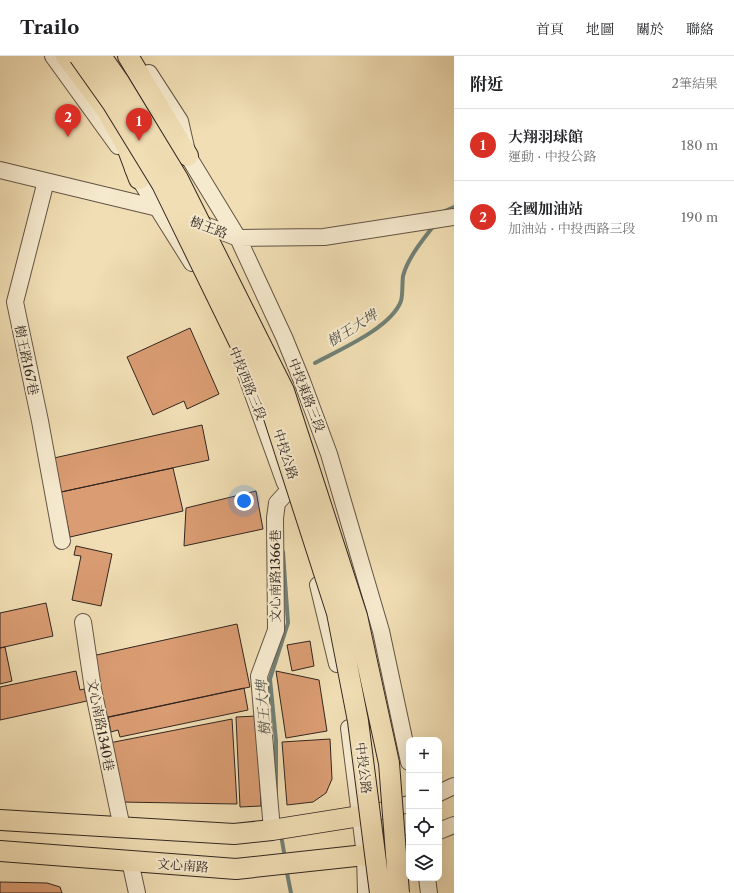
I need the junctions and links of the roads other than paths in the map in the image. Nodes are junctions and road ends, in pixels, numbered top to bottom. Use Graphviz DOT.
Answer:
graph roads {
  1 [pos="53,56"];
  2 [pos="66,56"];
  3 [pos="79,56"];
  4 [pos="101,56"];
  5 [pos="128,56"];
  6 [pos="138,56"];
  7 [pos="188,156"];
  8 [pos="0,170"];
  9 [pos="139,179"];
  10 [pos="46,181"];
  11 [pos="156,207"];
  12 [pos="451,218"];
  13 [pos="238,238"];
  14 [pos="302,381"];
  15 [pos="255,397"];
  16 [pos="288,491"];
  17 [pos="62,541"];
  18 [pos="83,622"];
  19 [pos="406,747"];
  20 [pos="454,786"];
  21 [pos="442,792"];
  22 [pos="406,805"];
  23 [pos="360,816"];
  24 [pos="0,820"];
  25 [pos="454,824"];
  26 [pos="122,828"];
  27 [pos="272,830"];
  28 [pos="442,830"];
  29 [pos="406,844"];
  30 [pos="0,851"];
  31 [pos="365,855"];
  32 [pos="130,861"];
  33 [pos="427,881"];
  34 [pos="137,893"];
  35 [pos="366,893"];
  36 [pos="380,893"];
  37 [pos="399,893"];
  38 [pos="429,893"];
  1 -- 9 [label="street, 中投西路三段"];
  2 -- 9 [label="main road"];
  3 -- 36 [label="main road, 中投公路, bridge"];
  4 -- 37 [label="main road, 中投公路, bridge"];
  5 -- 7 [label="main road"];
  6 -- 7 [label="street, 中投東路三段"];
  7 -- 13 [label="street, 中投東路三段"];
  8 -- 10 [label="street, 樹王路"];
  9 -- 11 [label="street, 中投西路三段"];
  10 -- 11 [label="street, 樹王路"];
  10 -- 17 [label="street, 樹王路167巷"];
  11 -- 13 [label="street, 樹王路"];
  11 -- 15 [label="street, 中投西路三段"];
  12 -- 13 [label="street, 樹王路"];
  13 -- 14 [label="street, 中投東路三段"];
  14 -- 15 [label="street"];
  14 -- 19 [label="street, 中投東路三段"];
  15 -- 16 [label="street, 中投西路三段"];
  16 -- 23 [label="street, 中投西路三段"];
  16 -- 27 [label="street, 文心南路1366巷"];
  18 -- 26 [label="street, 文心南路1340巷"];
  20 -- 21 [label="street"];
  22 -- 23 [label="street"];
  23 -- 27 [label="main road"];
  23 -- 31 [label="street, 中投西路三段"];
  24 -- 26 [label="main road"];
  25 -- 28 [label="street"];
  26 -- 27 [label="main road"];
  29 -- 31 [label="street"];
  30 -- 32 [label="main road, 文心南路"];
  31 -- 32 [label="main road, 文心南路"];
  31 -- 35 [label="street, 中投西路三段"];
  32 -- 34 [label="street"];
  33 -- 38 [label="street"];
}
